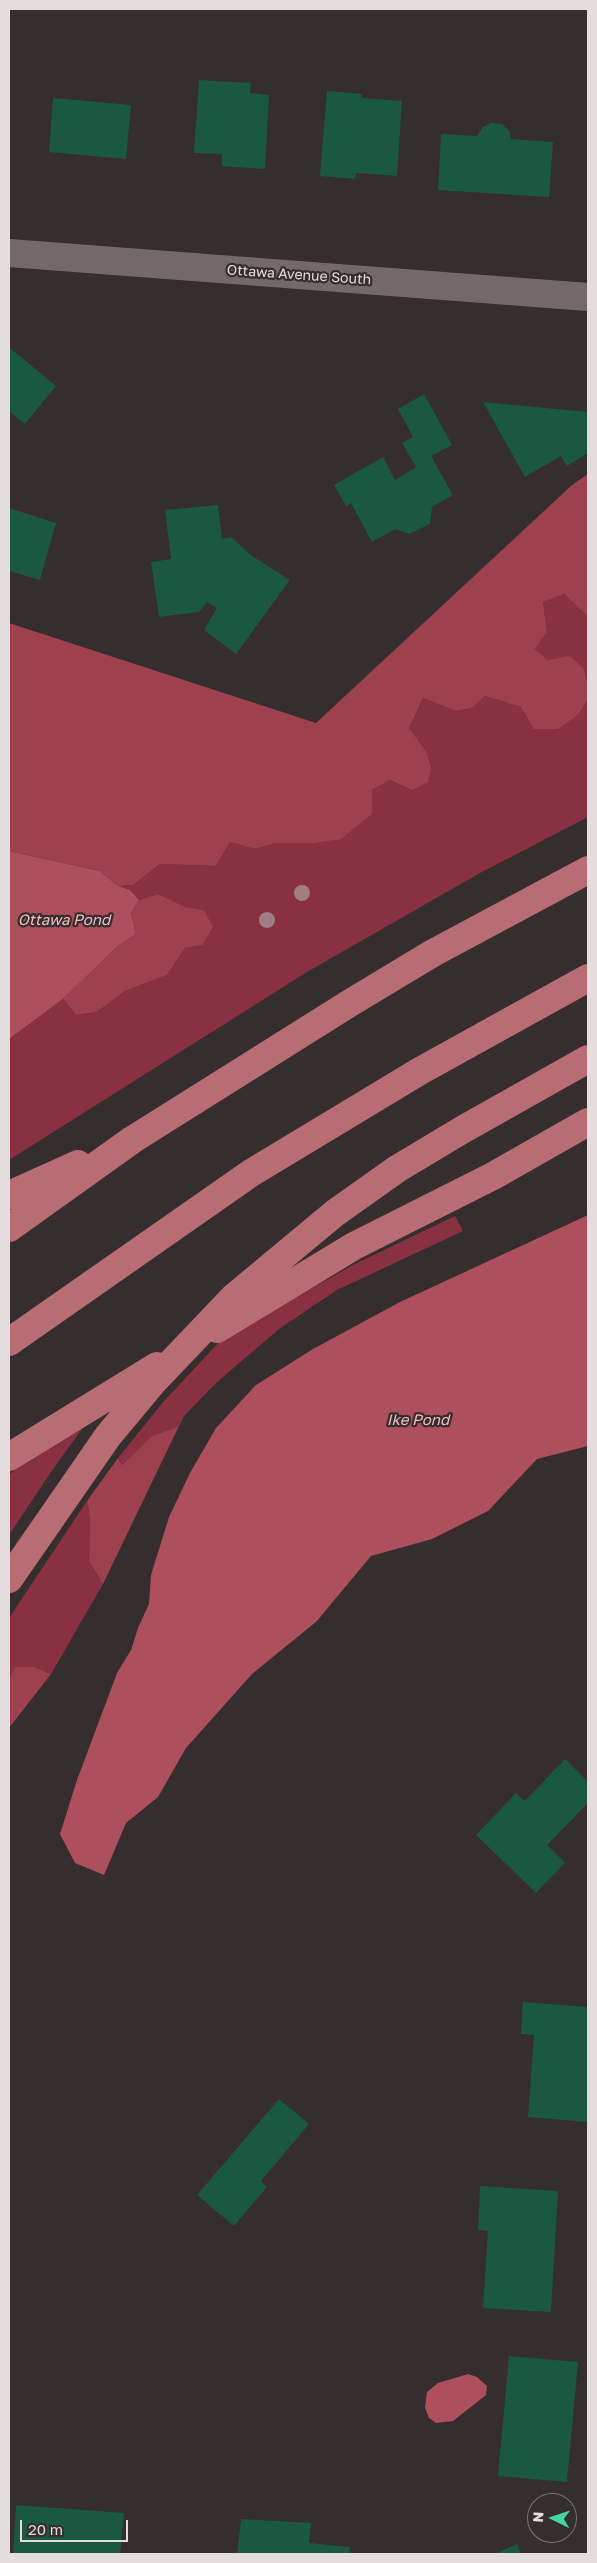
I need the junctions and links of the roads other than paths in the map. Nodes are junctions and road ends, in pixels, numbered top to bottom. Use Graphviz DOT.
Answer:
graph roads {
  1 [pos="9,253"];
  2 [pos="588,297"];
  3 [pos="588,870"];
  4 [pos="588,978"];
  5 [pos="588,1059"];
  6 [pos="588,1122"];
  7 [pos="588,1139"];
  8 [pos="132,1140"];
  9 [pos="493,1176"];
  10 [pos="9,1195"];
  11 [pos="9,1228"];
  12 [pos="9,1342"];
  13 [pos="9,1457"];
  14 [pos="12,1575"];
  1 -- 2 [label="street, Ottawa Avenue South"];
  3 -- 8 [label="highway"];
  4 -- 12 [label="highway"];
  5 -- 14 [label="highway"];
  6 -- 9 [label="highway"];
  7 -- 9 [label="highway"];
  8 -- 10 [label="highway"];
  8 -- 11 [label="highway"];
  9 -- 13 [label="highway"];
}
